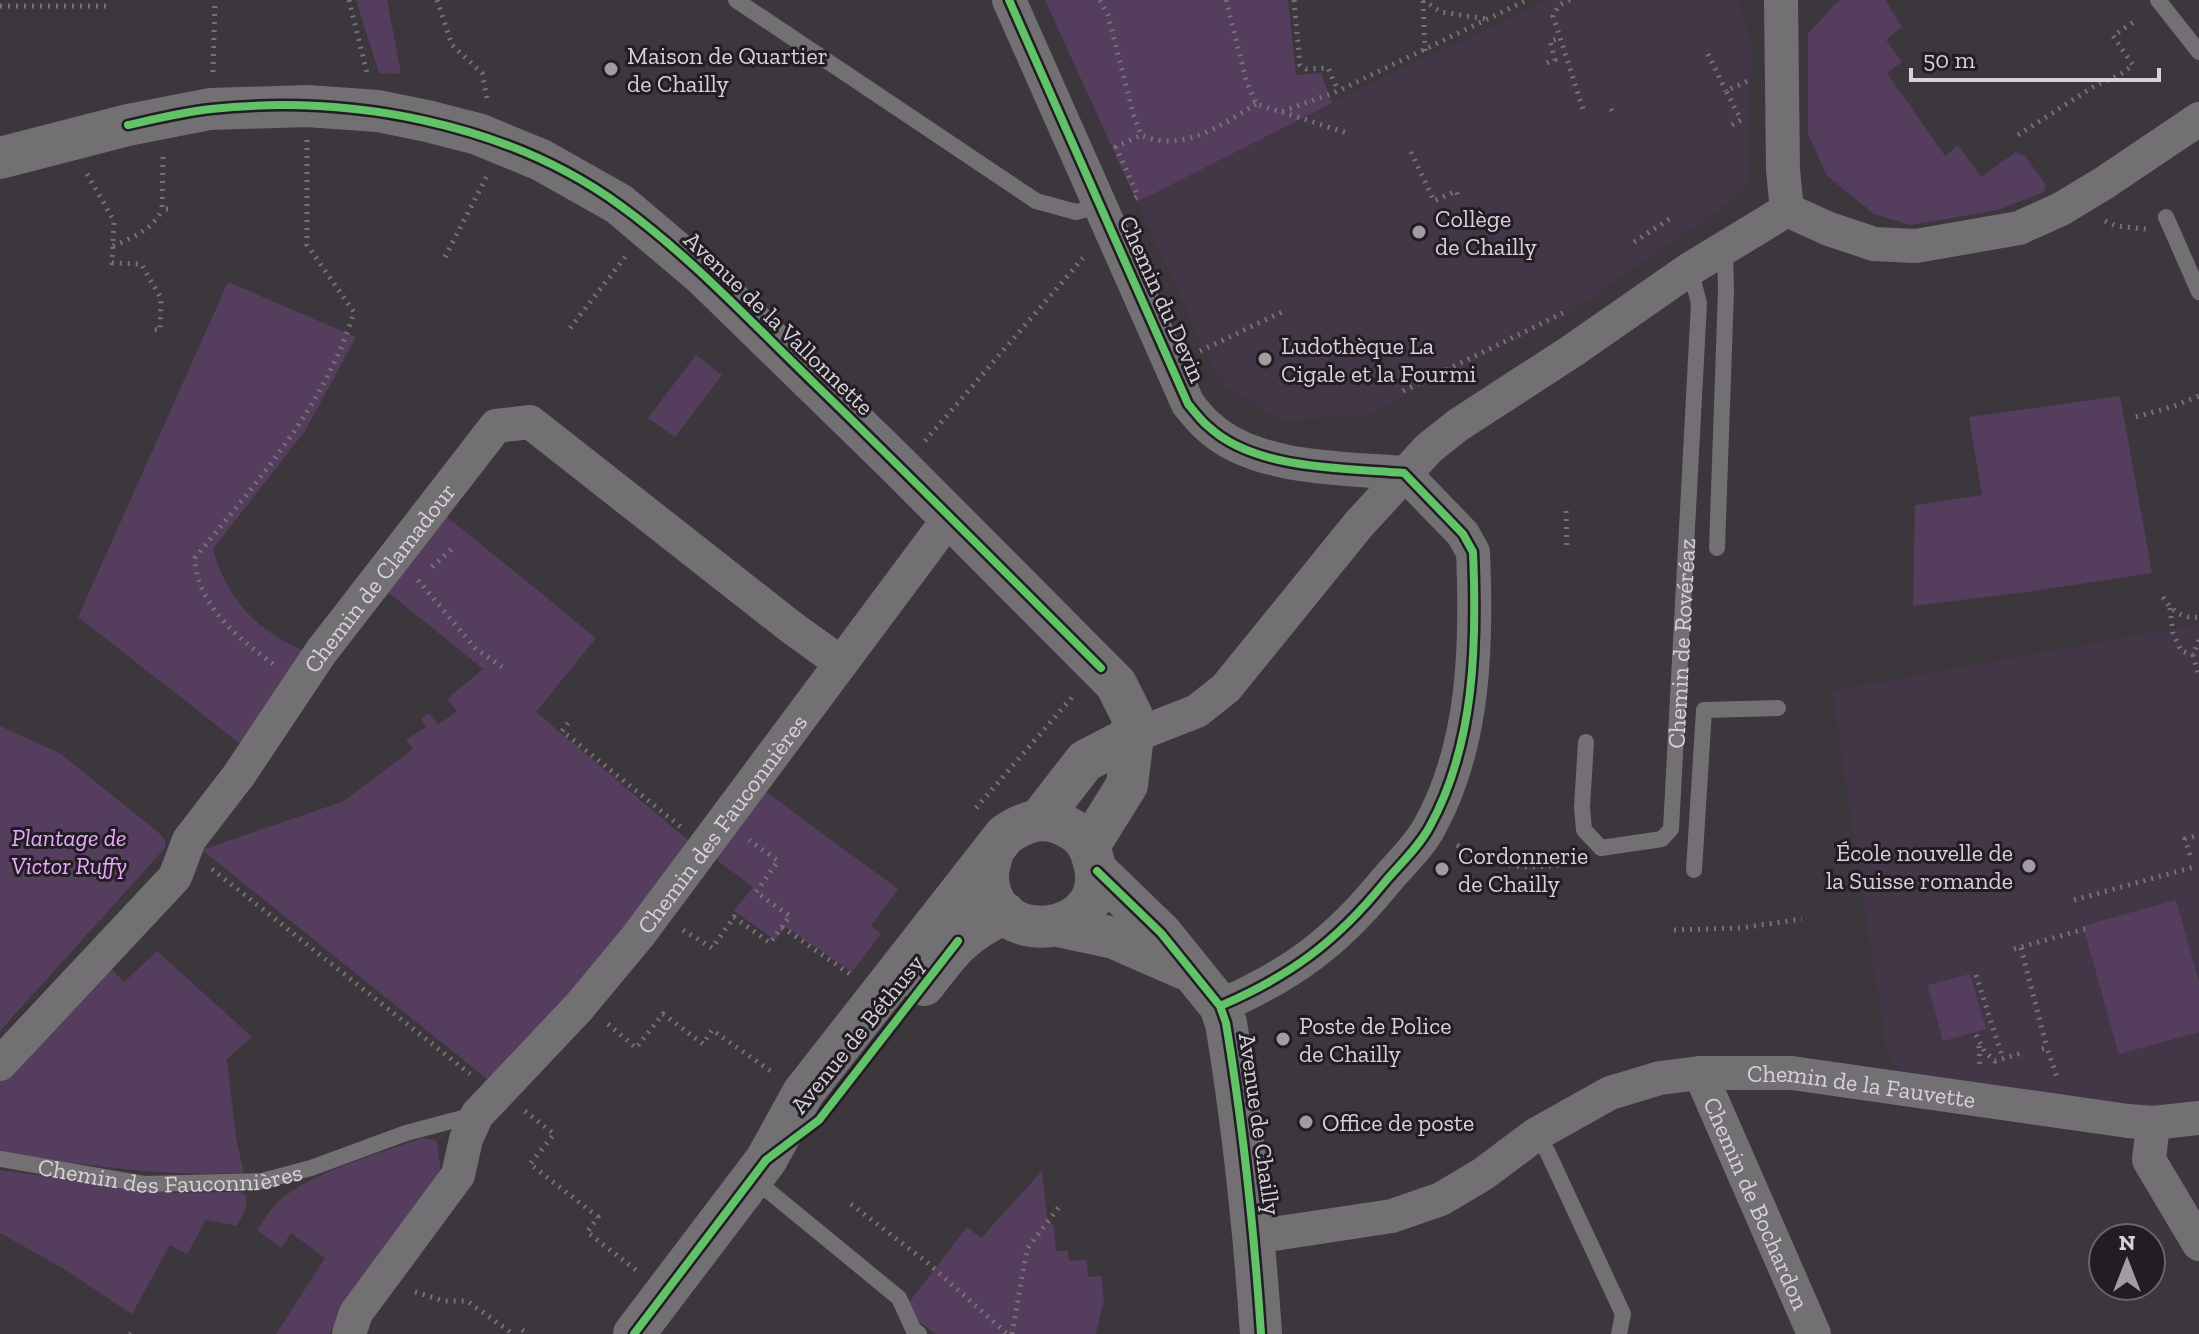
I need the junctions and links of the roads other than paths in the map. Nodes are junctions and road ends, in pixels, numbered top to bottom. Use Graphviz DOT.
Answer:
graph roads {
  1 [pos="736,0"];
  2 [pos="1009,0"];
  3 [pos="1781,0"];
  4 [pos="2158,0"];
  5 [pos="2199,52"];
  6 [pos="2199,119"];
  7 [pos="0,158"];
  8 [pos="1100,206"];
  9 [pos="1787,210"];
  10 [pos="2166,217"];
  11 [pos="1725,248"];
  12 [pos="1690,269"];
  13 [pos="2199,292"];
  14 [pos="1404,473"];
  15 [pos="950,517"];
  16 [pos="1717,548"];
  17 [pos="841,663"];
  18 [pos="1778,708"];
  19 [pos="1133,736"];
  20 [pos="1586,742"];
  21 [pos="1040,819"];
  22 [pos="993,850"];
  23 [pos="1093,858"];
  24 [pos="1694,870"];
  25 [pos="1005,913"];
  26 [pos="1058,926"];
  27 [pos="1190,971"];
  28 [pos="1220,1006"];
  29 [pos="0,1064"];
  30 [pos="1700,1073"];
  31 [pos="487,1104"];
  32 [pos="2199,1118"];
  33 [pos="2153,1123"];
  34 [pos="1535,1135"];
  35 [pos="0,1159"];
  36 [pos="760,1169"];
  37 [pos="1254,1237"];
  38 [pos="2199,1244"];
  39 [pos="349,1334"];
  40 [pos="634,1334"];
  41 [pos="919,1334"];
  42 [pos="1261,1334"];
  43 [pos="1619,1334"];
  44 [pos="1814,1334"];
  1 -- 8 [label="lane, Chemin du Devin"];
  2 -- 8 [label="street, Chemin du Devin"];
  3 -- 9 [label="street"];
  4 -- 5 [label="lane"];
  6 -- 9 [label="street"];
  7 -- 15 [label="street, Avenue de la Vallonnette"];
  8 -- 14 [label="street, Chemin du Devin"];
  9 -- 11 [label="street"];
  10 -- 13 [label="lane"];
  11 -- 12 [label="street"];
  11 -- 16 [label="lane"];
  12 -- 14 [label="street"];
  12 -- 20 [label="lane, Chemin de Rovéréaz"];
  14 -- 19 [label="street"];
  14 -- 28 [label="street"];
  15 -- 17 [label="street, Chemin des Fauconnières"];
  15 -- 19 [label="street, Avenue de la Vallonnette"];
  17 -- 29 [label="street, Chemin de Clamadour"];
  17 -- 31 [label="street, Chemin des Fauconnières"];
  18 -- 24 [label="lane"];
  19 -- 21 [label="street"];
  19 -- 23 [label="street"];
  21 -- 22 [label="street, Avenue de Béthusy"];
  21 -- 23 [label="street"];
  22 -- 25 [label="street"];
  22 -- 36 [label="street, Avenue de Béthusy"];
  23 -- 26 [label="street"];
  23 -- 27 [label="street, Avenue de Chailly"];
  25 -- 26 [label="street"];
  25 -- 36 [label="street, Avenue de Béthusy"];
  26 -- 27 [label="street, Avenue de Chailly"];
  27 -- 28 [label="street, Avenue de Chailly"];
  28 -- 37 [label="street, Avenue de Chailly"];
  30 -- 33 [label="street, Chemin de la Fauvette"];
  30 -- 34 [label="street, Chemin de la Fauvette"];
  30 -- 44 [label="street, Chemin de Bochardon"];
  31 -- 35 [label="lane, Chemin des Fauconnières"];
  31 -- 39 [label="street, Chemin des Fauconnières"];
  32 -- 33 [label="street, Chemin de la Fauvette"];
  33 -- 38 [label="street"];
  34 -- 37 [label="street, Chemin de la Fauvette"];
  34 -- 43 [label="lane"];
  36 -- 40 [label="street, Avenue de Béthusy"];
  36 -- 41 [label="lane"];
  37 -- 42 [label="street, Avenue de Chailly"];
}
